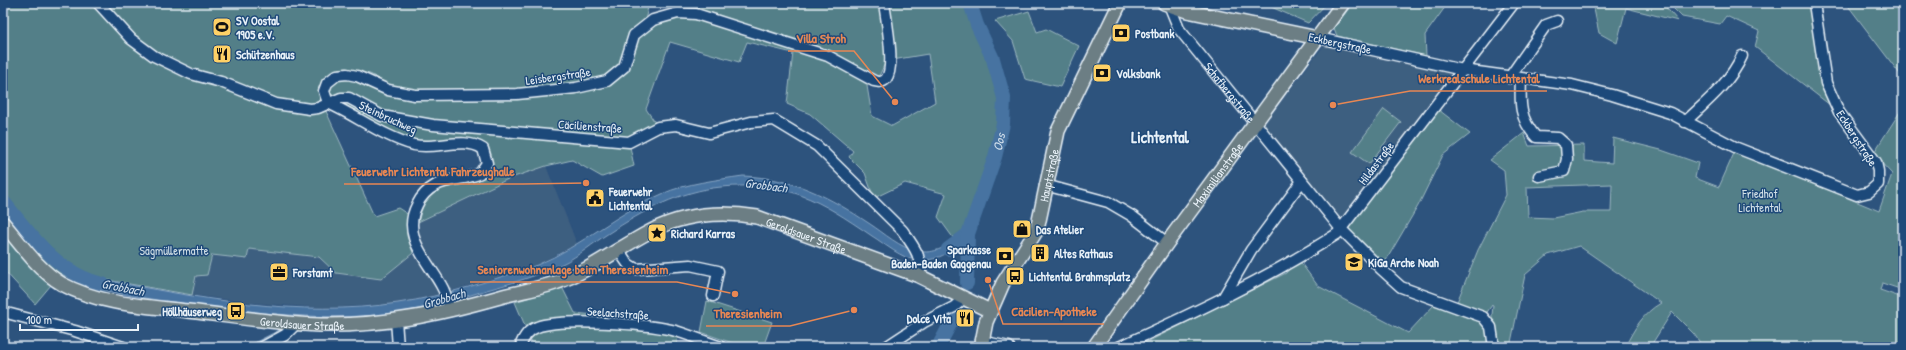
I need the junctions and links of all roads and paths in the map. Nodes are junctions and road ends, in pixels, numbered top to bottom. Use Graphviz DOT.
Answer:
graph roads {
  1 [pos="98,3"];
  2 [pos="884,3"];
  3 [pos="1120,3"];
  4 [pos="1343,3"];
  5 [pos="1514,3"];
  6 [pos="1814,3"];
  7 [pos="1167,5"];
  8 [pos="1557,21"];
  9 [pos="1318,38"];
  10 [pos="1742,56"];
  11 [pos="1463,70"];
  12 [pos="1509,78"];
  13 [pos="1521,79"];
  14 [pos="328,104"];
  15 [pos="1685,122"];
  16 [pos="1255,123"];
  17 [pos="1539,176"];
  18 [pos="1302,181"];
  19 [pos="1045,185"];
  20 [pos="3,223"];
  21 [pos="1341,229"];
  22 [pos="1167,243"];
  23 [pos="619,250"];
  24 [pos="919,276"];
  25 [pos="713,296"];
  26 [pos="964,298"];
  27 [pos="1223,298"];
  28 [pos="449,307"];
  29 [pos="990,311"];
  30 [pos="3,312"];
  31 [pos="396,320"];
  32 [pos="296,324"];
  33 [pos="981,344"];
  34 [pos="123,347"];
  35 [pos="264,347"];
  36 [pos="398,347"];
  37 [pos="520,347"];
  38 [pos="721,347"];
  39 [pos="886,347"];
  40 [pos="1009,347"];
  41 [pos="1094,347"];
  42 [pos="1119,347"];
  43 [pos="1494,347"];
  1 -- 14 [label="street"];
  2 -- 14 [label="street, Leisbergstraße"];
  3 -- 19 [label="main road, Hauptstraße"];
  4 -- 9 [label="main road, Maximilianstraße"];
  5 -- 11 [label="street, Hildastraße"];
  6 -- 15 [label="street, Eckbergstraße"];
  7 -- 9 [label="main road, Eckbergstraße"];
  7 -- 16 [label="street, Schafbergstraße"];
  8 -- 12 [label="street"];
  9 -- 11 [label="street, Eckbergstraße"];
  9 -- 16 [label="main road, Maximilianstraße"];
  10 -- 15 [label="street"];
  11 -- 12 [label="street, Eckbergstraße"];
  11 -- 21 [label="street, Hildastraße"];
  12 -- 13 [label="street, Eckbergstraße"];
  13 -- 15 [label="street, Eckbergstraße"];
  13 -- 17 [label="street"];
  14 -- 24 [label="street, Cäcilienstraße"];
  14 -- 28 [label="street, Steinbruchweg"];
  16 -- 18 [label="street, Schafbergstraße"];
  16 -- 22 [label="main road, Maximilianstraße"];
  18 -- 21 [label="street, Schafbergstraße"];
  18 -- 27 [label="street"];
  19 -- 22 [label="street"];
  19 -- 29 [label="main road, Hauptstraße"];
  20 -- 32 [label="main road, Geroldsauer Straße"];
  21 -- 27 [label="street, Hildastraße"];
  21 -- 43 [label="street, Schafbergstraße"];
  22 -- 41 [label="main road, Maximilianstraße"];
  23 -- 24 [label="main road, Geroldsauer Straße"];
  23 -- 25 [label="street"];
  23 -- 28 [label="main road, Geroldsauer Straße"];
  24 -- 26 [label="main road, Geroldsauer Straße"];
  26 -- 29 [label="main road, Geroldsauer Straße"];
  26 -- 39 [label="street"];
  27 -- 42 [label="street, Hildastraße"];
  28 -- 31 [label="main road, Geroldsauer Straße"];
  29 -- 33 [label="main road, Hauptstraße"];
  30 -- 34 [label="street"];
  31 -- 32 [label="main road, Geroldsauer Straße"];
  31 -- 36 [label="street"];
  32 -- 35 [label="street"];
  33 -- 40 [label="street"];
  37 -- 38 [label="street, Seelachstraße"];
}
